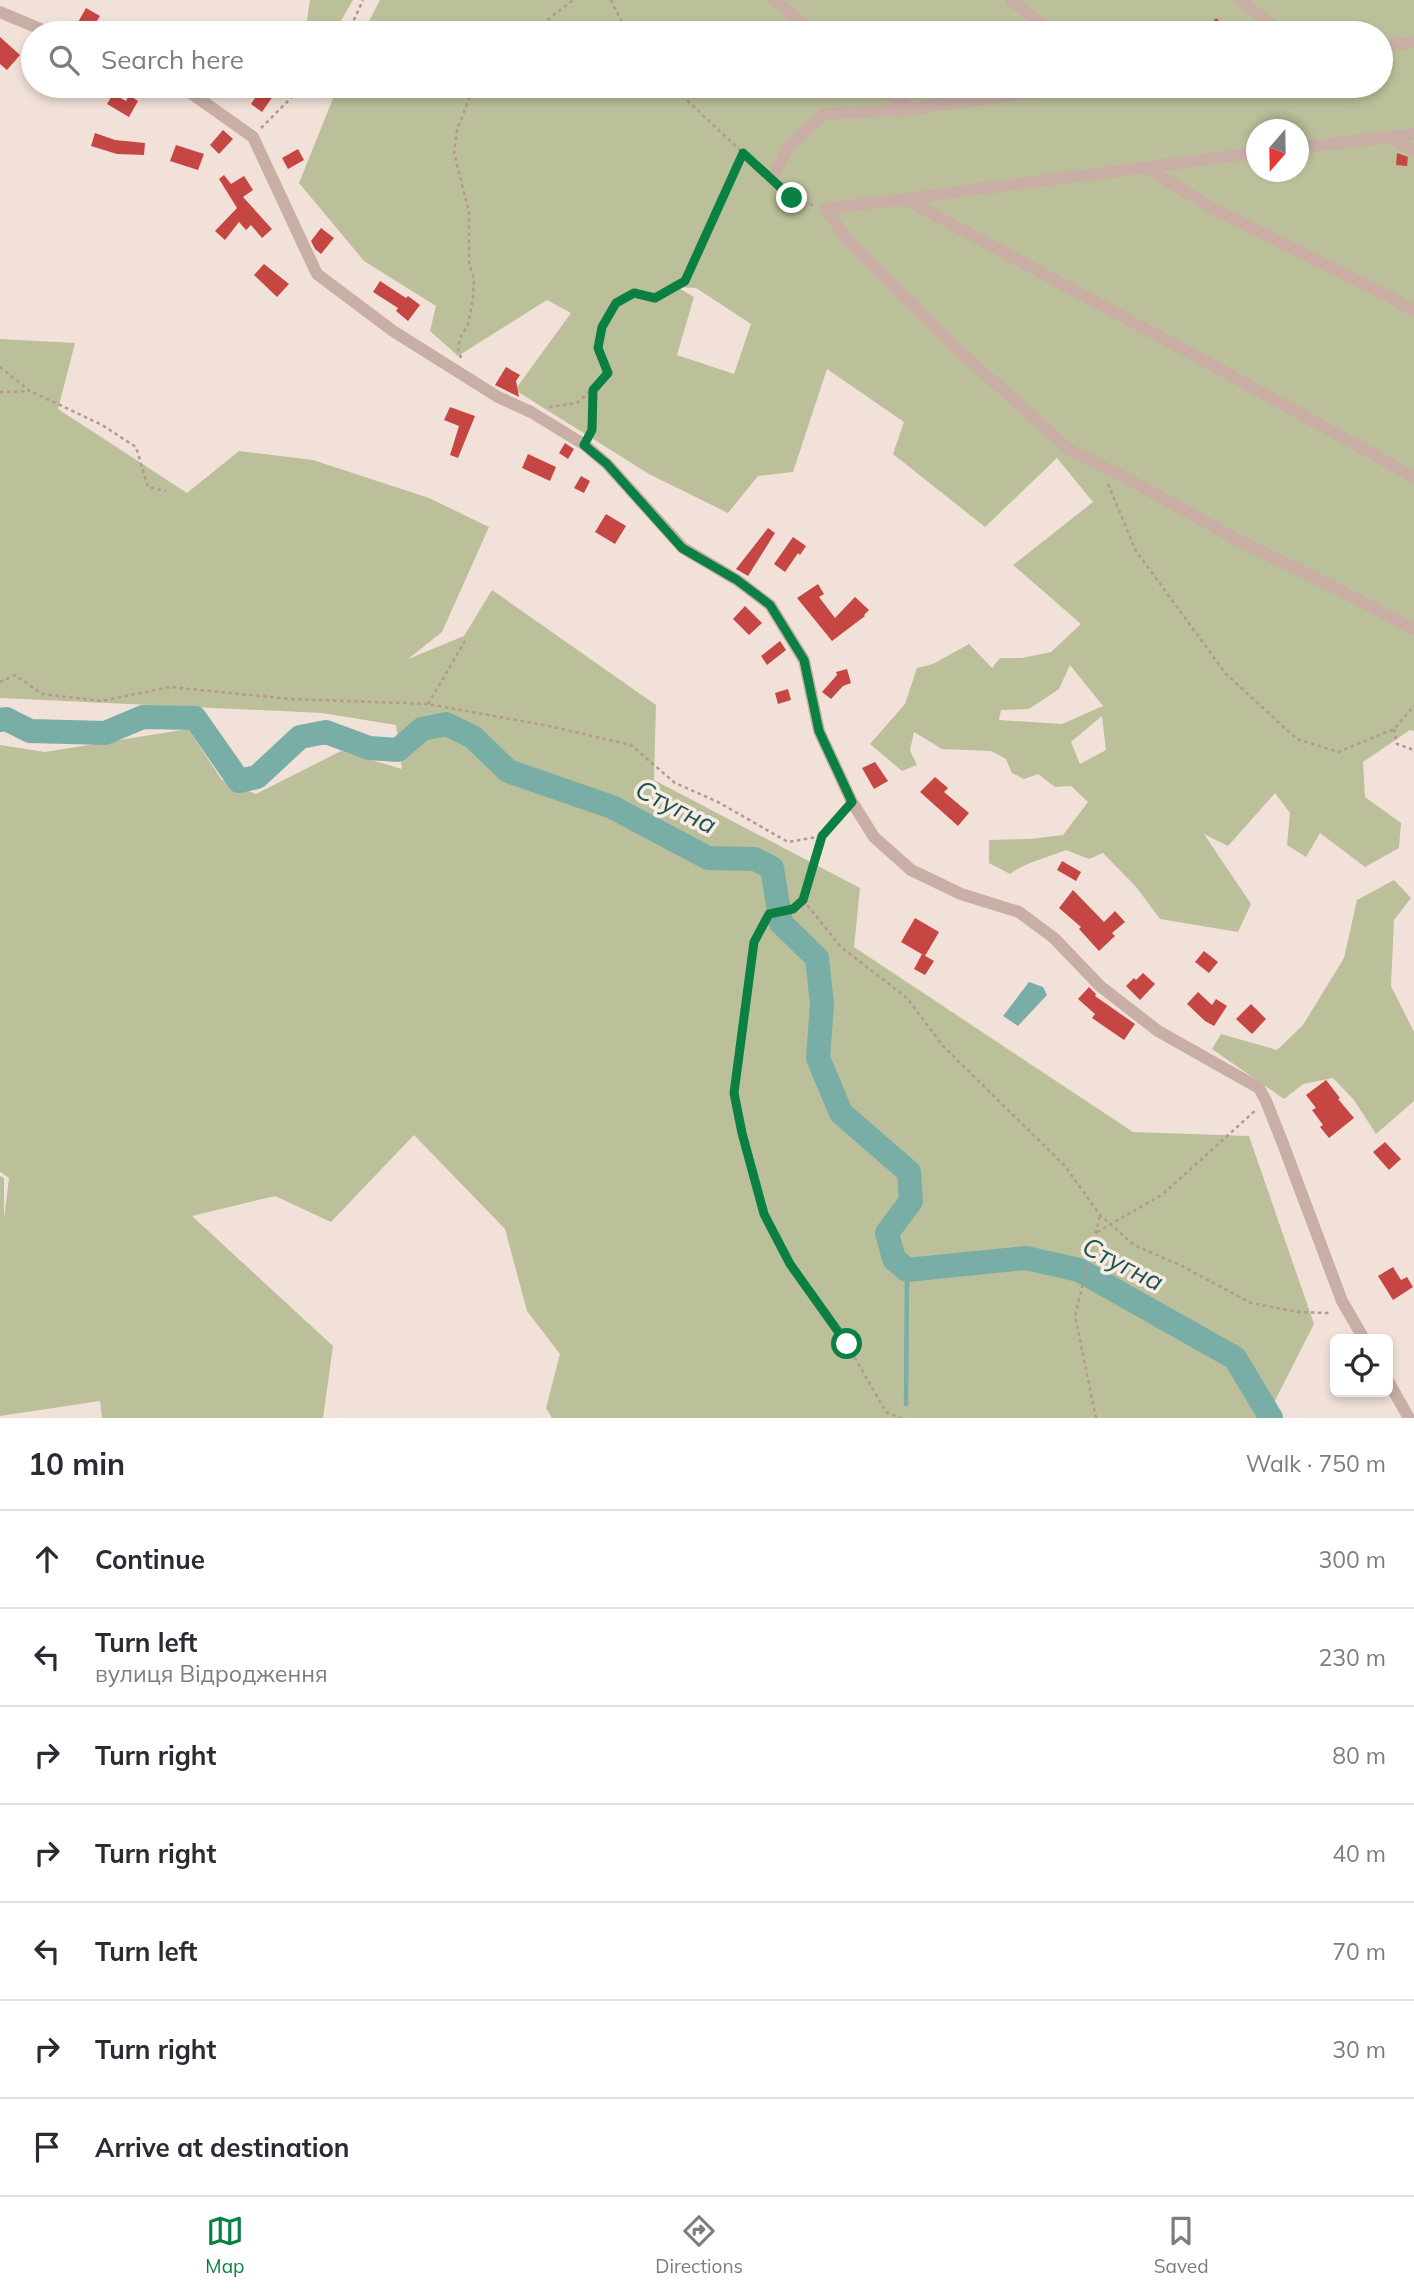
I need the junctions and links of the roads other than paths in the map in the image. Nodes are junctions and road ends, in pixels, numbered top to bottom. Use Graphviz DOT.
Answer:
graph roads {
  1 [pos="774,0"];
  2 [pos="1011,0"];
  3 [pos="1240,0"];
  4 [pos="0,12"];
  5 [pos="21,21"];
  6 [pos="800,21"];
  7 [pos="1038,21"];
  8 [pos="1267,21"];
  9 [pos="1414,42"];
  10 [pos="1393,45"];
  11 [pos="198,98"];
  12 [pos="895,98"];
  13 [pos="999,98"];
  14 [pos="910,110"];
  15 [pos="1414,134"];
  16 [pos="1389,137"];
  17 [pos="1309,147"];
  18 [pos="1414,151"];
  19 [pos="1246,154"];
  20 [pos="1146,168"];
  21 [pos="771,180"];
  22 [pos="905,199"];
  23 [pos="1414,311"];
  24 [pos="1414,477"];
  25 [pos="1414,629"];
  26 [pos="1361,1334"];
  27 [pos="1393,1390"];
  28 [pos="1409,1418"];
  1 -- 6 [label="street"];
  2 -- 7 [label="street"];
  3 -- 8 [label="street"];
  4 -- 5 [label="street"];
  9 -- 10 [label="street"];
  11 -- 26 [label="street"];
  12 -- 14 [label="street"];
  13 -- 14 [label="street"];
  14 -- 21 [label="street"];
  15 -- 16 [label="street"];
  16 -- 17 [label="street"];
  16 -- 18 [label="street"];
  19 -- 20 [label="street"];
  20 -- 22 [label="street"];
  20 -- 23 [label="street"];
  22 -- 24 [label="street"];
  22 -- 25 [label="street"];
  27 -- 28 [label="street"];
}
